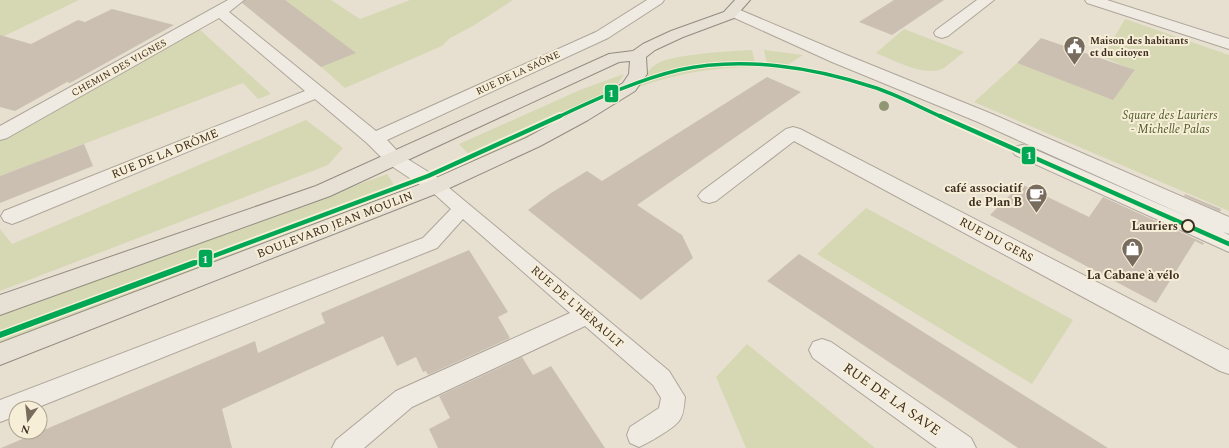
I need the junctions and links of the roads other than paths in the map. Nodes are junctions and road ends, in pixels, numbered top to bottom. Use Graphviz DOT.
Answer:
graph roads {
  1 [pos="237,0"];
  2 [pos="657,0"];
  3 [pos="987,0"];
  4 [pos="1092,0"];
  5 [pos="735,9"];
  6 [pos="226,16"];
  7 [pos="942,33"];
  8 [pos="1229,44"];
  9 [pos="638,55"];
  10 [pos="871,79"];
  11 [pos="318,92"];
  12 [pos="0,134"];
  13 [pos="374,139"];
  14 [pos="394,159"];
  15 [pos="436,186"];
  16 [pos="709,196"];
  17 [pos="462,208"];
  18 [pos="12,216"];
  19 [pos="1229,226"];
  20 [pos="1229,244"];
  21 [pos="0,305"];
  22 [pos="587,315"];
  23 [pos="822,350"];
  24 [pos="0,354"];
  25 [pos="1229,363"];
  26 [pos="0,410"];
  27 [pos="639,434"];
  28 [pos="345,448"];
  29 [pos="961,448"];
  1 -- 12 [label="street, CHEMIN DES VIGNES"];
  2 -- 13 [label="street, RUE DE LA SAÔNE"];
  3 -- 7 [label="street"];
  4 -- 8 [label="street"];
  5 -- 9 [label="main road"];
  5 -- 10 [label="street"];
  6 -- 11 [label="street"];
  9 -- 14 [label="main road"];
  9 -- 15 [label="main road, BOULEVARD JEAN MOULIN"];
  10 -- 19 [label="street"];
  10 -- 20 [label="street"];
  11 -- 13 [label="street"];
  11 -- 18 [label="street, RUE DE LA DRÔME"];
  13 -- 14 [label="street"];
  14 -- 15 [label="street"];
  14 -- 21 [label="main road"];
  15 -- 17 [label="lane, RUE DE L'HÉRAULT"];
  15 -- 24 [label="main road, BOULEVARD JEAN MOULIN"];
  16 -- 25 [label="street, RUE DU GERS"];
  17 -- 22 [label="lane, RUE DE L'HÉRAULT"];
  17 -- 26 [label="lane"];
  22 -- 27 [label="lane, RUE DE L'HÉRAULT"];
  22 -- 28 [label="lane"];
  23 -- 29 [label="street, RUE DE LA SAVE"];
}
